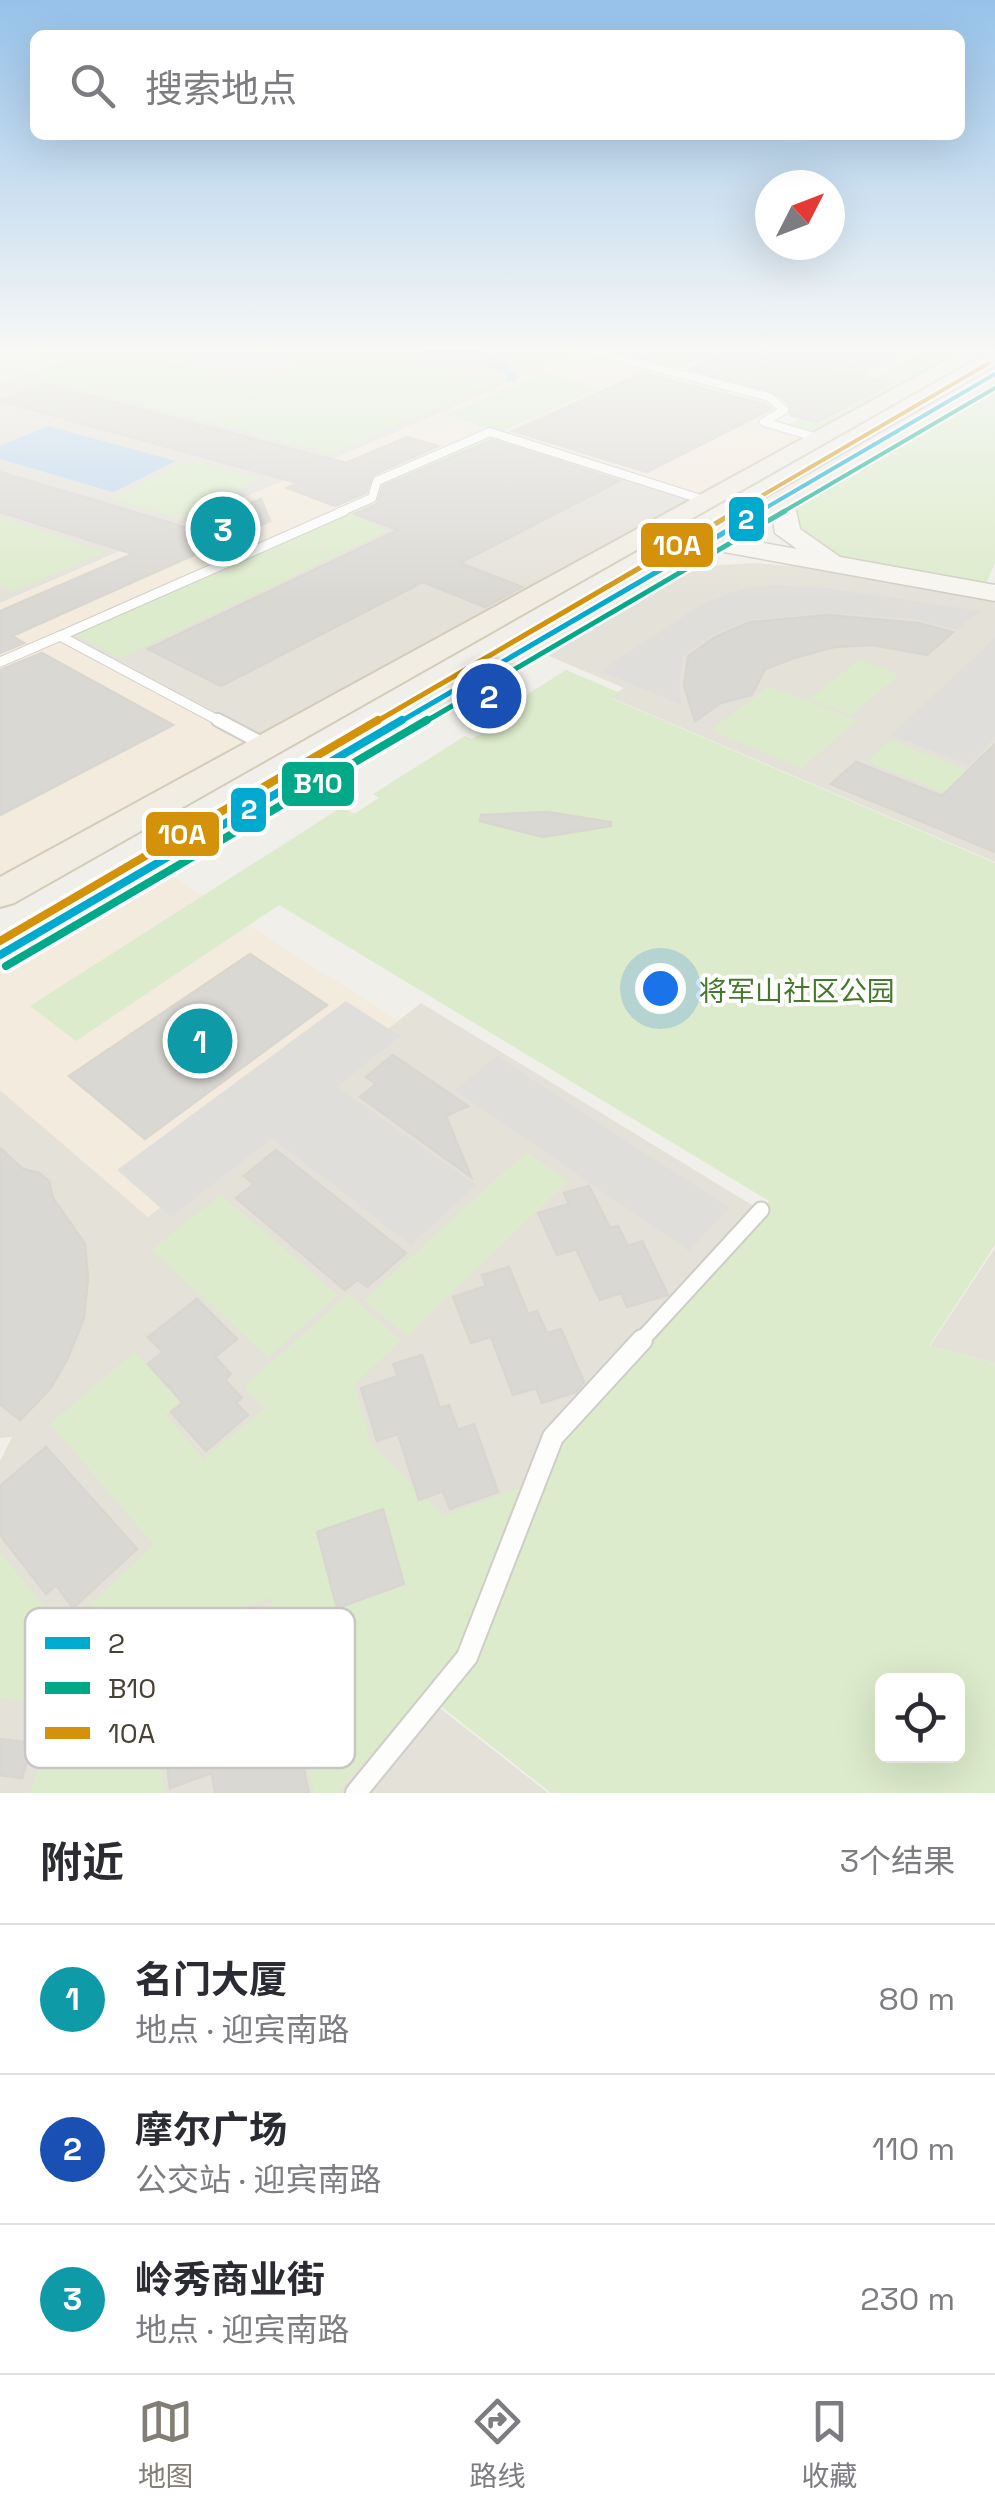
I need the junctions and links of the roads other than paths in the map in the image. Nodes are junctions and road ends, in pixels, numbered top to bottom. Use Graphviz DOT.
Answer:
graph roads {
  1 [pos="486,434"];
  2 [pos="495,434"];
  3 [pos="804,434"];
  4 [pos="832,434"];
  5 [pos="895,434"];
  6 [pos="822,439"];
  7 [pos="707,501"];
  8 [pos="782,501"];
  9 [pos="652,531"];
  10 [pos="709,543"];
  11 [pos="664,569"];
  12 [pos="878,571"];
  13 [pos="995,594"];
  14 [pos="60,636"];
  15 [pos="0,662"];
  16 [pos="266,746"];
  17 [pos="0,894"];
  18 [pos="0,955"];
  19 [pos="761,1210"];
  20 [pos="356,1793"];
  1 -- 14 [label="lane"];
  2 -- 7 [label="lane"];
  3 -- 6 [label="lane"];
  4 -- 6 [label="main road"];
  5 -- 8 [label="main road"];
  6 -- 7 [label="main road"];
  7 -- 9 [label="main road"];
  8 -- 10 [label="main road"];
  8 -- 12 [label="main road"];
  9 -- 10 [label="main road"];
  9 -- 16 [label="main road"];
  10 -- 11 [label="main road"];
  10 -- 12 [label="main road"];
  11 -- 12 [label="main road"];
  11 -- 18 [label="main road"];
  12 -- 13 [label="main road"];
  14 -- 15 [label="lane"];
  14 -- 16 [label="lane"];
  16 -- 17 [label="main road"];
  19 -- 20 [label="lane"];
}
